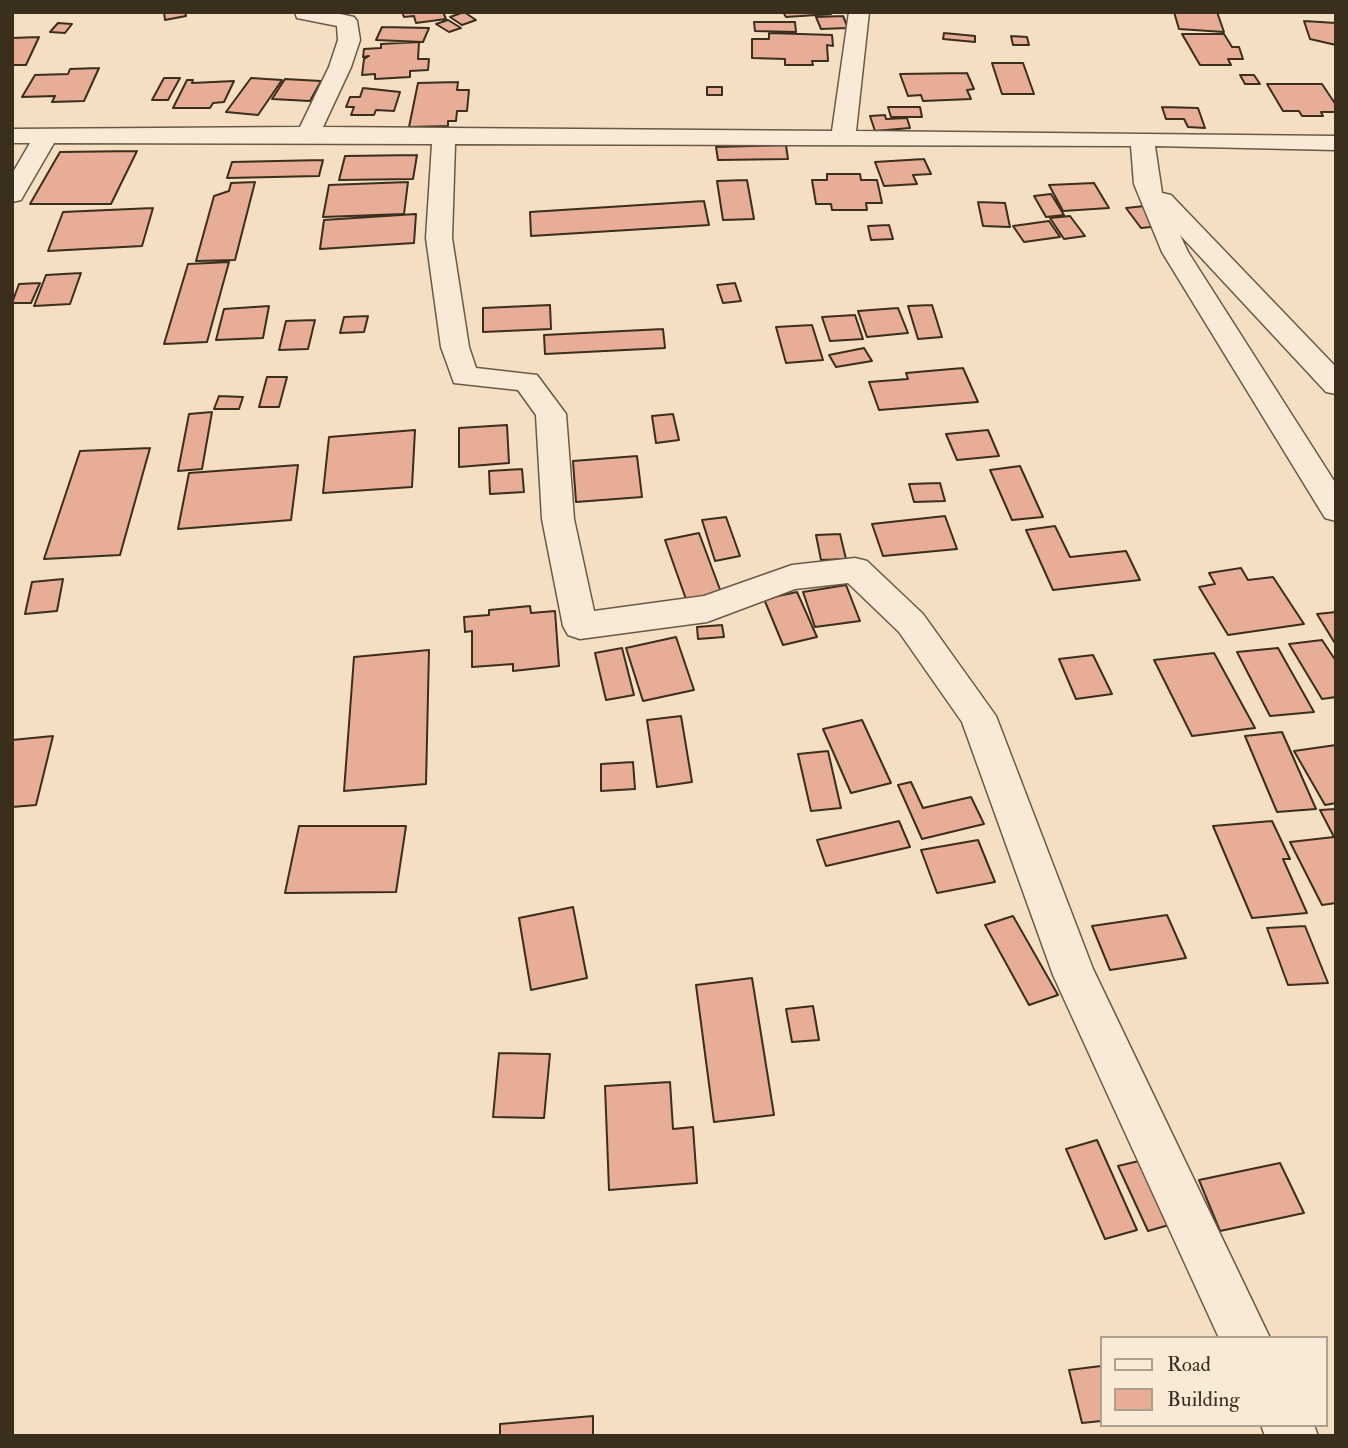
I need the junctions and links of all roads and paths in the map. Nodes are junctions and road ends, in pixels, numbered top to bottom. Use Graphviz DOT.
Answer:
graph roads {
  1 [pos="859,12"];
  2 [pos="304,14"];
  3 [pos="308,134"];
  4 [pos="12,136"];
  5 [pos="46,136"];
  6 [pos="444,137"];
  7 [pos="843,139"];
  8 [pos="1141,139"];
  9 [pos="1336,143"];
  10 [pos="1146,184"];
  11 [pos="12,195"];
  12 [pos="1336,384"];
  13 [pos="1336,510"];
  14 [pos="1244,1336"];
  1 -- 7 [label="street"];
  2 -- 3 [label="street"];
  3 -- 5 [label="street"];
  3 -- 6 [label="street"];
  4 -- 5 [label="street"];
  5 -- 11 [label="street"];
  6 -- 7 [label="street"];
  6 -- 14 [label="street"];
  7 -- 8 [label="street"];
  8 -- 9 [label="street"];
  8 -- 10 [label="street"];
  10 -- 12 [label="street"];
  10 -- 13 [label="street"];
}
